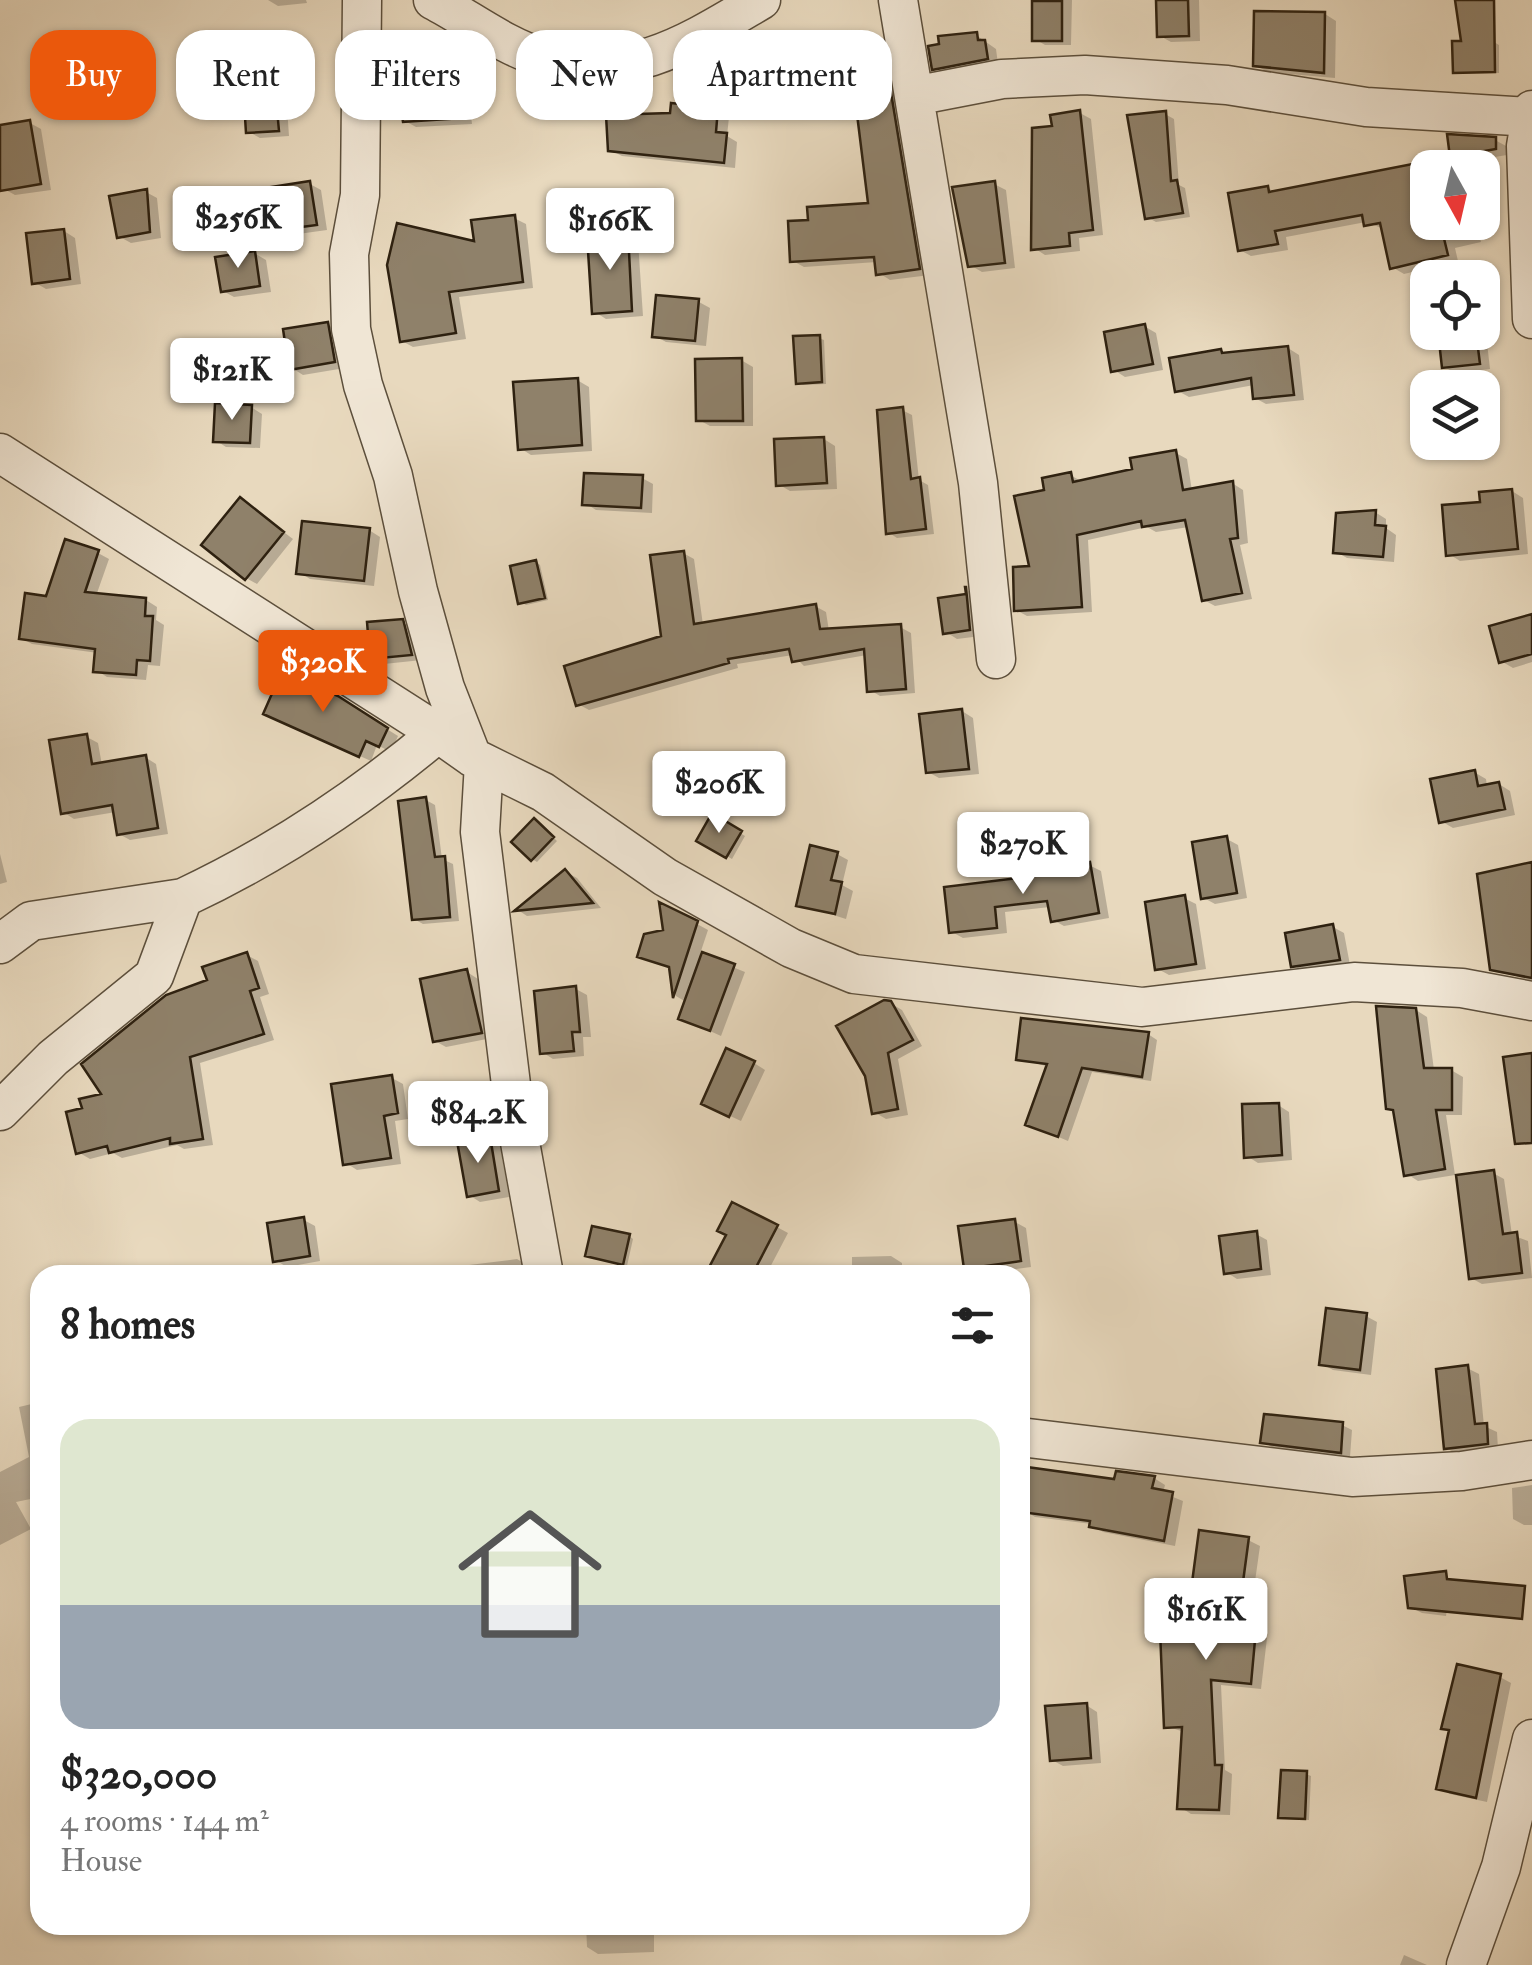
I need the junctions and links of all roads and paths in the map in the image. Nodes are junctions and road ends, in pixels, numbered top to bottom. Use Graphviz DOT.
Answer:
graph roads {
  1 [pos="362,0"];
  2 [pos="433,0"];
  3 [pos="762,0"];
  4 [pos="898,0"];
  5 [pos="914,96"];
  6 [pos="1531,114"];
  7 [pos="1532,318"];
  8 [pos="0,453"];
  9 [pos="996,659"];
  10 [pos="438,733"];
  11 [pos="478,760"];
  12 [pos="183,898"];
  13 [pos="0,944"];
  14 [pos="1532,1002"];
  15 [pos="0,1110"];
  16 [pos="542,1265"];
  17 [pos="1030,1437"];
  18 [pos="1532,1460"];
  19 [pos="1532,1739"];
  20 [pos="1466,1965"];
  1 -- 11 [label="street"];
  2 -- 3 [label="street"];
  4 -- 5 [label="street"];
  5 -- 6 [label="street"];
  5 -- 9 [label="street"];
  6 -- 7 [label="street"];
  8 -- 10 [label="street"];
  10 -- 11 [label="street"];
  10 -- 12 [label="street"];
  11 -- 14 [label="street"];
  11 -- 16 [label="street"];
  12 -- 13 [label="street"];
  12 -- 15 [label="street"];
  17 -- 18 [label="street"];
  19 -- 20 [label="street"];
}
